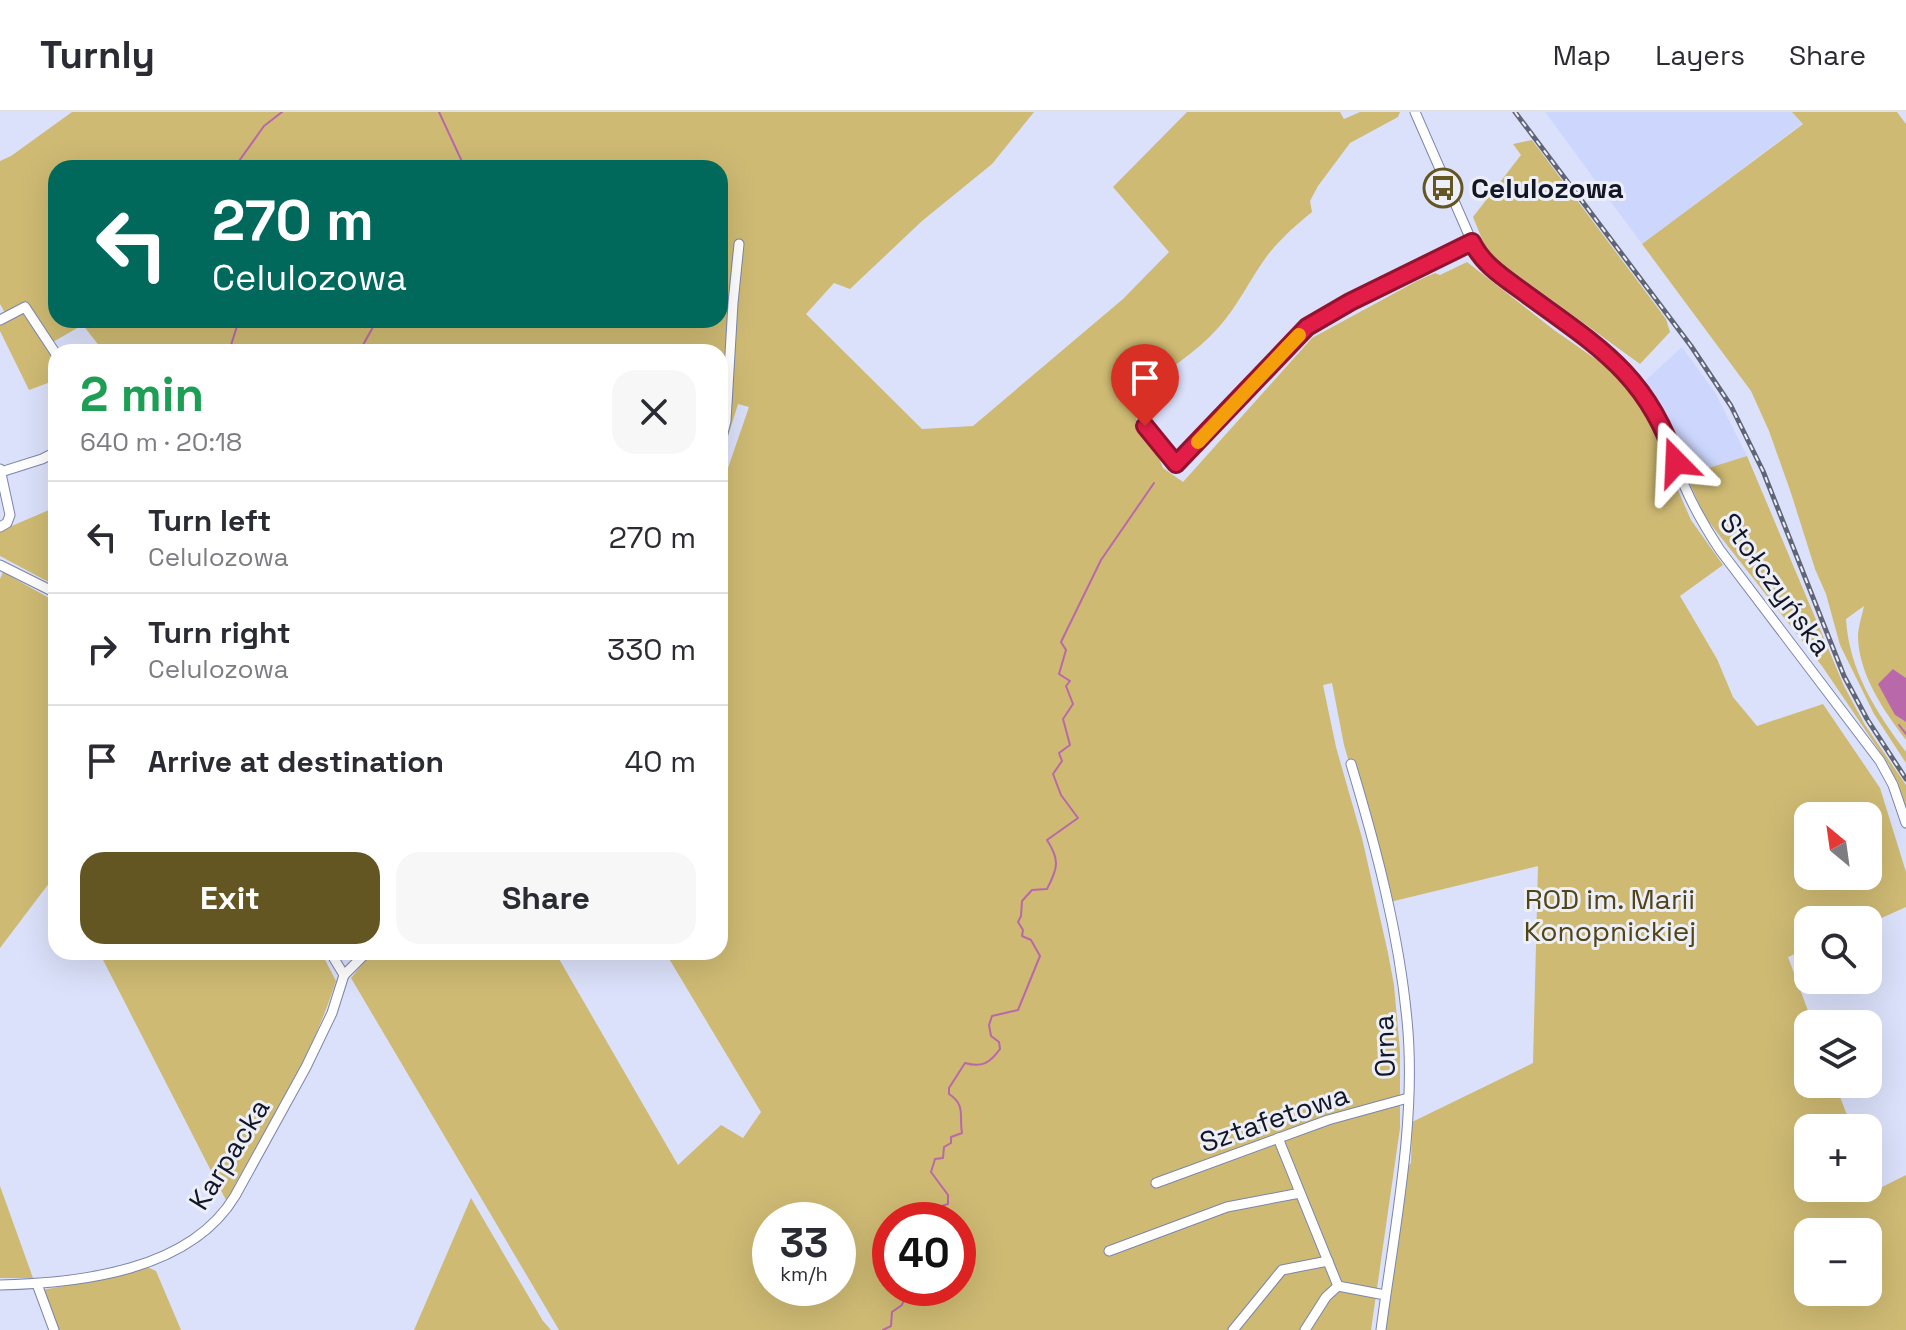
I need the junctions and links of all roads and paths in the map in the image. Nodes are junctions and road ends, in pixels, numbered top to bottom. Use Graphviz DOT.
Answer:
graph roads {
  1 [pos="1415,112"];
  2 [pos="1472,242"];
  3 [pos="739,244"];
  4 [pos="0,320"];
  5 [pos="49,344"];
  6 [pos="728,394"];
  7 [pos="1145,426"];
  8 [pos="48,456"];
  9 [pos="0,470"];
  10 [pos="0,527"];
  11 [pos="0,565"];
  12 [pos="48,589"];
  13 [pos="1351,764"];
  14 [pos="1906,823"];
  15 [pos="335,960"];
  16 [pos="359,960"];
  17 [pos="344,975"];
  18 [pos="1408,1098"];
  19 [pos="1278,1138"];
  20 [pos="1156,1183"];
  21 [pos="1300,1193"];
  22 [pos="1109,1251"];
  23 [pos="1328,1261"];
  24 [pos="37,1284"];
  25 [pos="0,1285"];
  26 [pos="1338,1286"];
  27 [pos="1385,1295"];
  28 [pos="54,1330"];
  29 [pos="1233,1330"];
  30 [pos="1305,1330"];
  31 [pos="1381,1330"];
  1 -- 2 [label="street, Stołczyńska"];
  2 -- 7 [label="street"];
  2 -- 14 [label="street, Stołczyńska"];
  3 -- 6 [label="street"];
  4 -- 5 [label="street"];
  8 -- 9 [label="street"];
  9 -- 10 [label="street"];
  11 -- 12 [label="street"];
  13 -- 18 [label="street, Orna"];
  15 -- 17 [label="street"];
  16 -- 17 [label="street, Karpacka"];
  17 -- 24 [label="street, Karpacka"];
  18 -- 19 [label="street, Sztafetowa"];
  18 -- 27 [label="street, Orna"];
  19 -- 20 [label="street, Sztafetowa"];
  19 -- 21 [label="street"];
  21 -- 22 [label="street"];
  21 -- 23 [label="street"];
  23 -- 26 [label="street"];
  23 -- 29 [label="street"];
  24 -- 25 [label="street, Karpacka"];
  24 -- 28 [label="street"];
  26 -- 27 [label="street"];
  26 -- 30 [label="street"];
  27 -- 31 [label="street, Orna"];
}
